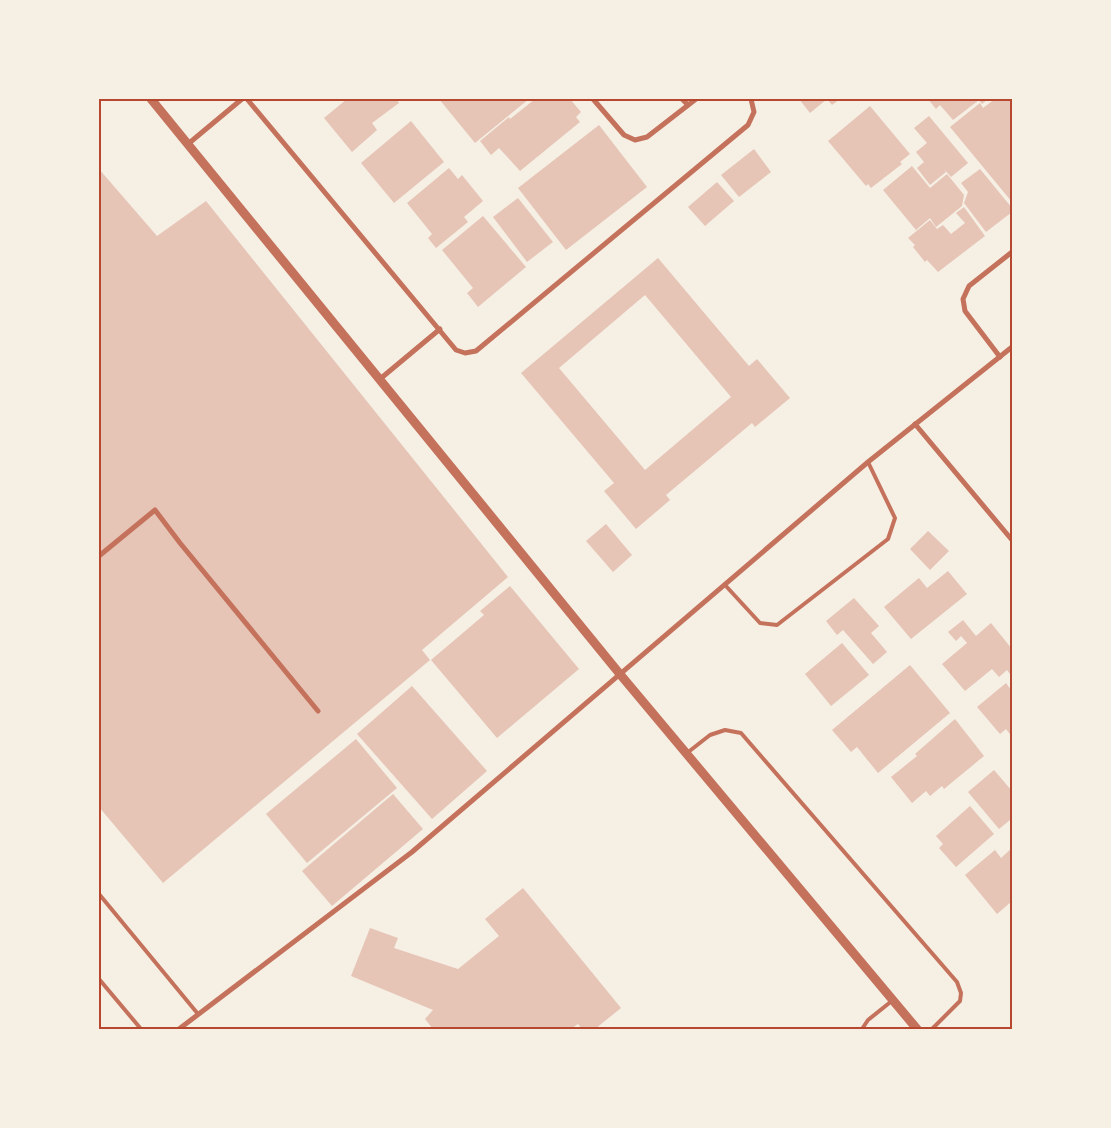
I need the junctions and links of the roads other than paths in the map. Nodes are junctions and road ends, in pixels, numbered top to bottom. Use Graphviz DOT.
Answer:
graph roads {
  1 [pos="151,99"];
  2 [pos="242,99"];
  3 [pos="247,99"];
  4 [pos="593,99"];
  5 [pos="682,99"];
  6 [pos="696,99"];
  7 [pos="751,99"];
  8 [pos="688,106"];
  9 [pos="188,144"];
  10 [pos="1012,252"];
  11 [pos="440,329"];
  12 [pos="1012,347"];
  13 [pos="1000,357"];
  14 [pos="380,379"];
  15 [pos="915,424"];
  16 [pos="868,462"];
  17 [pos="1012,540"];
  18 [pos="99,556"];
  19 [pos="726,585"];
  20 [pos="619,673"];
  21 [pos="318,711"];
  22 [pos="686,754"];
  23 [pos="99,894"];
  24 [pos="99,978"];
  25 [pos="893,1000"];
  26 [pos="198,1014"];
  27 [pos="141,1029"];
  28 [pos="179,1029"];
  29 [pos="862,1029"];
  30 [pos="917,1029"];
  31 [pos="932,1029"];
  1 -- 9 [label="street"];
  2 -- 9 [label="street"];
  3 -- 11 [label="street"];
  4 -- 8 [label="street"];
  5 -- 8 [label="street"];
  6 -- 8 [label="street"];
  7 -- 11 [label="street"];
  9 -- 14 [label="street"];
  10 -- 13 [label="street"];
  11 -- 14 [label="street"];
  12 -- 13 [label="street"];
  13 -- 15 [label="street"];
  14 -- 20 [label="street"];
  15 -- 16 [label="street"];
  15 -- 17 [label="street"];
  16 -- 19 [label="street"];
  16 -- 19 [label="lane"];
  18 -- 21 [label="street"];
  19 -- 20 [label="street"];
  20 -- 22 [label="street"];
  20 -- 26 [label="street"];
  22 -- 25 [label="street"];
  22 -- 31 [label="lane"];
  23 -- 26 [label="lane"];
  24 -- 27 [label="lane"];
  25 -- 29 [label="lane"];
  25 -- 30 [label="street"];
  26 -- 28 [label="street"];
}
